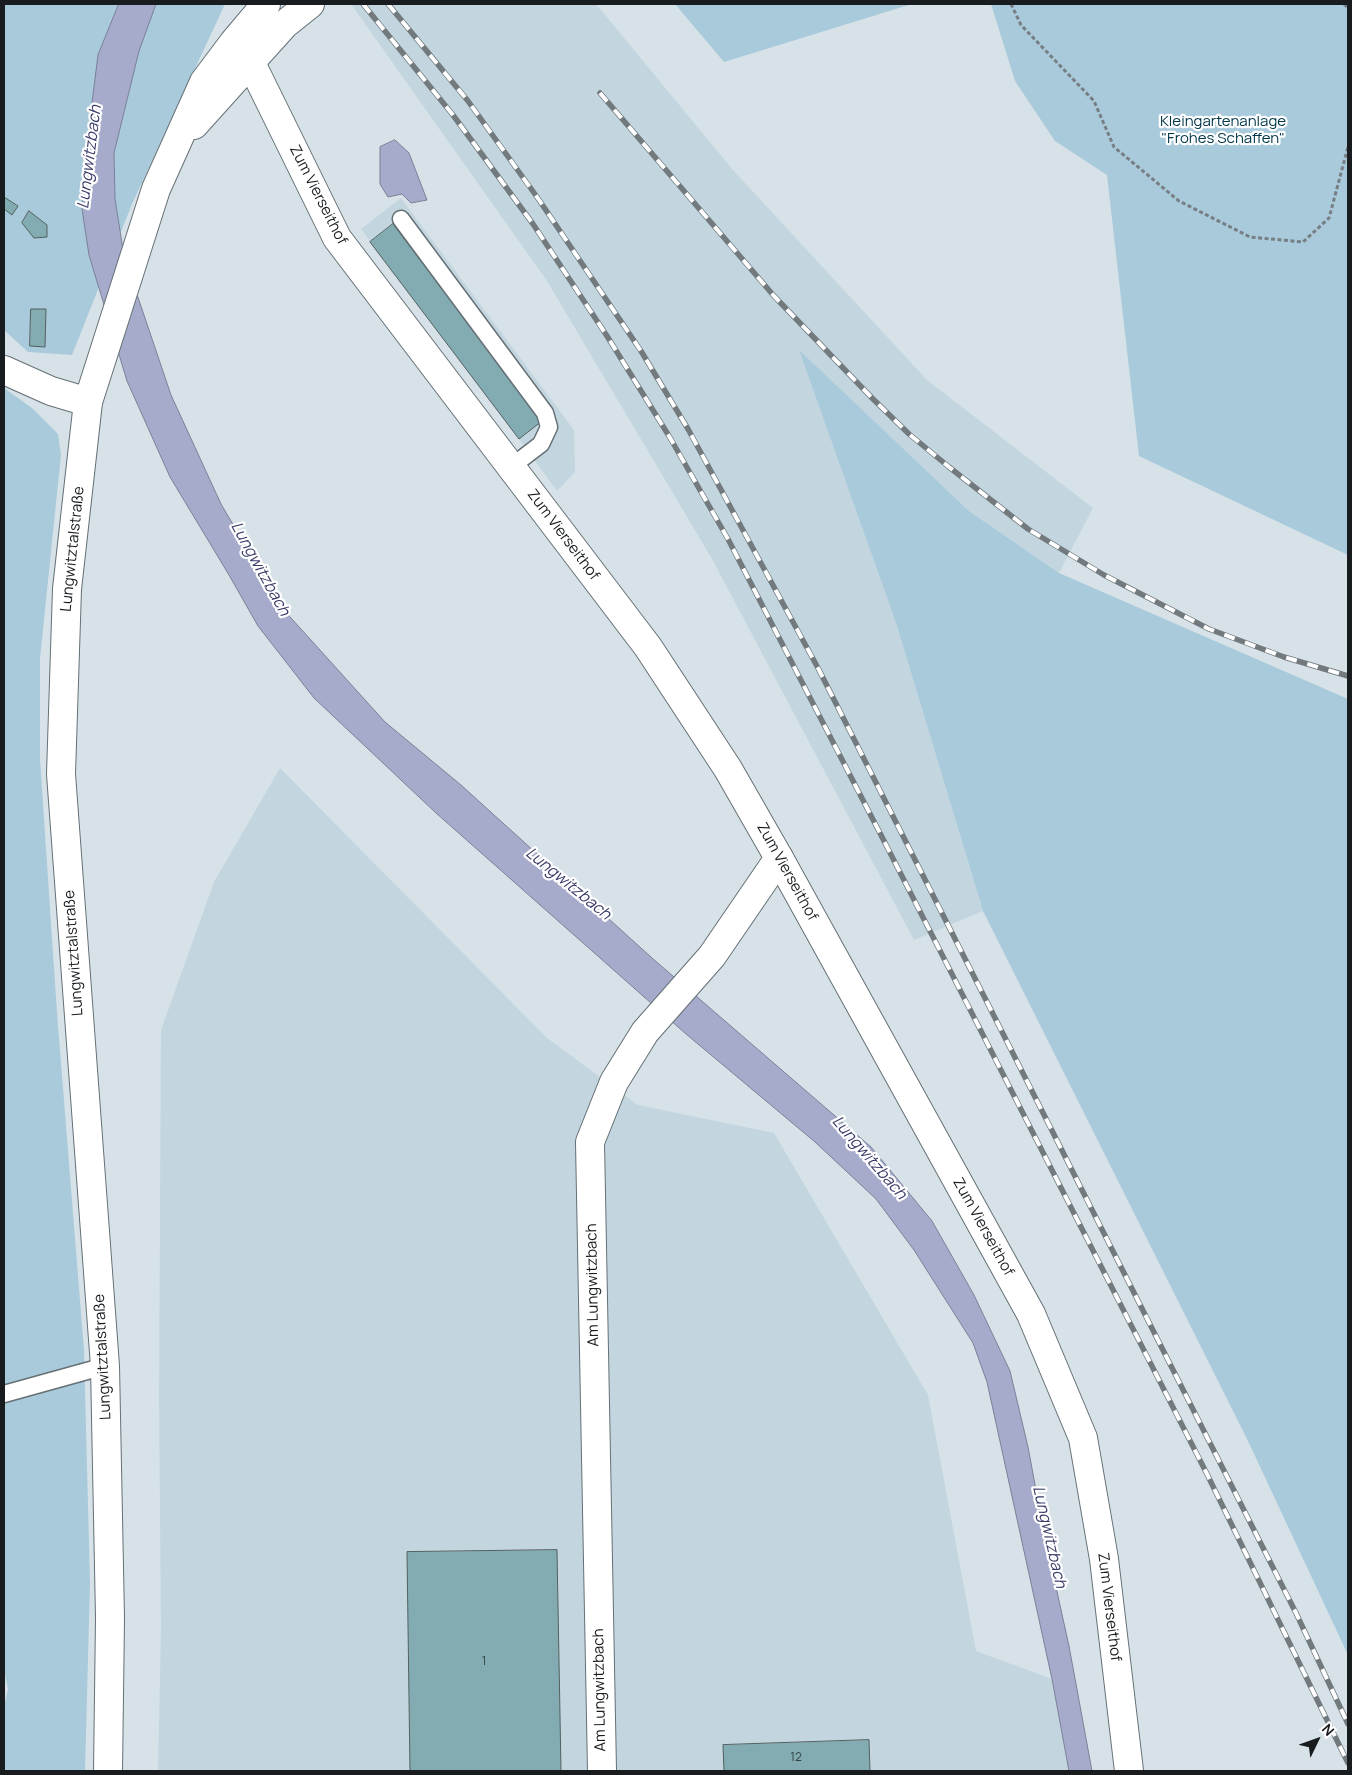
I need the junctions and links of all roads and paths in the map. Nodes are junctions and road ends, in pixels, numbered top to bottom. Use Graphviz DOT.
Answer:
graph roads {
  1 [pos="266,4"];
  2 [pos="310,4"];
  3 [pos="1010,4"];
  4 [pos="1344,4"];
  5 [pos="1348,8"];
  6 [pos="242,51"];
  7 [pos="1348,147"];
  8 [pos="401,219"];
  9 [pos="4,370"];
  10 [pos="88,402"];
  11 [pos="511,467"];
  12 [pos="779,858"];
  13 [pos="105,1366"];
  14 [pos="4,1394"];
  15 [pos="108,1771"];
  16 [pos="602,1771"];
  17 [pos="1129,1771"];
  1 -- 6 [label="street"];
  2 -- 6 [label="street"];
  3 -- 7 [label="path"];
  4 -- 5 [label="path"];
  6 -- 10 [label="street, Lungwitztalstraße"];
  6 -- 11 [label="street, Zum Vierseithof"];
  8 -- 11 [label="lane"];
  9 -- 10 [label="street"];
  10 -- 13 [label="street, Lungwitztalstraße"];
  11 -- 12 [label="street, Zum Vierseithof"];
  12 -- 16 [label="street, Am Lungwitzbach"];
  12 -- 17 [label="street, Zum Vierseithof"];
  13 -- 14 [label="lane"];
  13 -- 15 [label="street, Lungwitztalstraße"];
}
